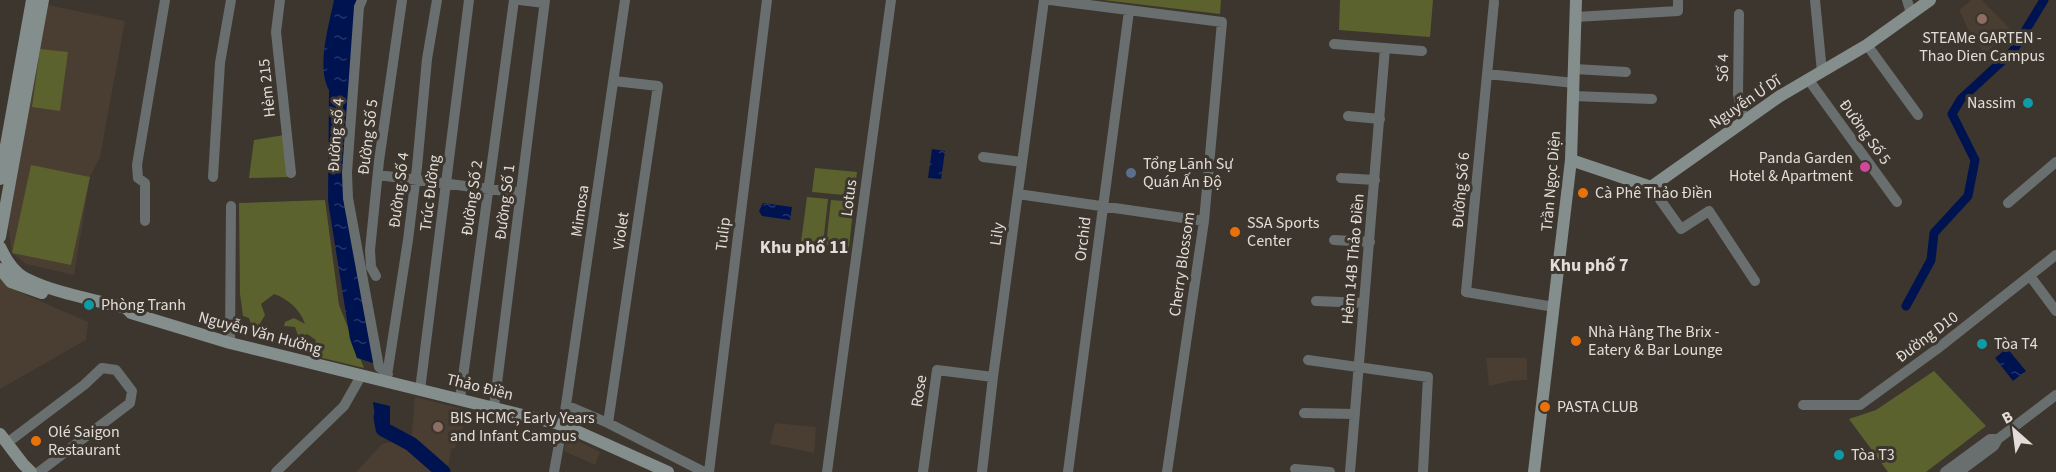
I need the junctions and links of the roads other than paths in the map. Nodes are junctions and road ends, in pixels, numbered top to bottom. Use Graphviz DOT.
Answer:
graph roads {
  1 [pos="32,0"];
  2 [pos="43,0"];
  3 [pos="165,0"];
  4 [pos="231,0"];
  5 [pos="280,0"];
  6 [pos="362,0"];
  7 [pos="402,0"];
  8 [pos="437,0"];
  9 [pos="469,0"];
  10 [pos="514,0"];
  11 [pos="520,0"];
  12 [pos="625,0"];
  13 [pos="767,0"];
  14 [pos="891,0"];
  15 [pos="1044,0"];
  16 [pos="1050,0"];
  17 [pos="1576,0"];
  18 [pos="1678,0"];
  19 [pos="1815,0"];
  20 [pos="1907,0"];
  21 [pos="1930,0"];
  22 [pos="544,2"];
  23 [pos="1494,2"];
  24 [pos="1130,11"];
  25 [pos="1739,14"];
  26 [pos="1911,14"];
  27 [pos="1576,18"];
  28 [pos="30,40"];
  29 [pos="1334,44"];
  30 [pos="1867,45"];
  31 [pos="1386,48"];
  32 [pos="1422,51"];
  33 [pos="1575,69"];
  34 [pos="1626,72"];
  35 [pos="1822,72"];
  36 [pos="1487,74"];
  37 [pos="1808,79"];
  38 [pos="614,81"];
  39 [pos="1574,83"];
  40 [pos="1573,96"];
  41 [pos="1652,99"];
  42 [pos="1918,115"];
  43 [pos="1348,116"];
  44 [pos="1380,119"];
  45 [pos="1744,122"];
  46 [pos="983,157"];
  47 [pos="1572,160"];
  48 [pos="1022,162"];
  49 [pos="2056,162"];
  50 [pos="291,173"];
  51 [pos="378,175"];
  52 [pos="213,177"];
  53 [pos="1341,178"];
  54 [pos="0,179"];
  55 [pos="415,179"];
  56 [pos="1375,180"];
  57 [pos="446,183"];
  58 [pos="1651,187"];
  59 [pos="489,189"];
  60 [pos="521,193"];
  61 [pos="1018,194"];
  62 [pos="1897,202"];
  63 [pos="2008,203"];
  64 [pos="231,206"];
  65 [pos="1102,206"];
  66 [pos="145,221"];
  67 [pos="1204,221"];
  68 [pos="0,237"];
  69 [pos="1334,240"];
  70 [pos="1370,242"];
  71 [pos="0,247"];
  72 [pos="2056,255"];
  73 [pos="0,269"];
  74 [pos="376,276"];
  75 [pos="2030,276"];
  76 [pos="1755,281"];
  77 [pos="1316,301"];
  78 [pos="1364,303"];
  79 [pos="1554,307"];
  80 [pos="2056,311"];
  81 [pos="131,313"];
  82 [pos="230,343"];
  83 [pos="1308,360"];
  84 [pos="1359,368"];
  85 [pos="361,376"];
  86 [pos="993,377"];
  87 [pos="385,379"];
  88 [pos="420,390"];
  89 [pos="2056,395"];
  90 [pos="460,399"];
  91 [pos="566,405"];
  92 [pos="1803,405"];
  93 [pos="494,407"];
  94 [pos="1304,413"];
  95 [pos="1355,414"];
  96 [pos="608,423"];
  97 [pos="563,425"];
  98 [pos="3,438"];
  99 [pos="1998,439"];
  100 [pos="1295,469"];
  101 [pos="31,472"];
  102 [pos="39,472"];
  103 [pos="276,472"];
  104 [pos="554,472"];
  105 [pos="668,472"];
  106 [pos="704,472"];
  107 [pos="709,472"];
  108 [pos="827,472"];
  109 [pos="922,472"];
  110 [pos="982,472"];
  111 [pos="1068,472"];
  112 [pos="1167,472"];
  113 [pos="1330,472"];
  114 [pos="1350,472"];
  115 [pos="1423,472"];
  116 [pos="1534,472"];
  117 [pos="1945,472"];
  118 [pos="1959,472"];
  1 -- 28 [label="main road"];
  2 -- 28 [label="main road"];
  3 -- 66 [label="street"];
  4 -- 52 [label="street"];
  5 -- 50 [label="street, Hẻm 215"];
  6 -- 87 [label="street, Đường số 4"];
  7 -- 51 [label="street, Đường Số 5"];
  8 -- 55 [label="street, Đường Số 4"];
  9 -- 57 [label="street, Trúc Đường"];
  10 -- 59 [label="street, Đường Số 2"];
  11 -- 22 [label="street"];
  12 -- 38 [label="street, Mimosa"];
  13 -- 107 [label="street, Tulip"];
  14 -- 108 [label="street, Lotus"];
  15 -- 48 [label="street, Lily"];
  16 -- 24 [label="street"];
  17 -- 27 [label="main road, Trần Ngọc Diện"];
  18 -- 27 [label="street"];
  19 -- 35 [label="street"];
  20 -- 26 [label="street"];
  21 -- 26 [label="main road, Nguyễn Ư Dĩ"];
  22 -- 60 [label="street, Đường Số 1"];
  23 -- 36 [label="street, Đường Số 6"];
  24 -- 65 [label="street, Orchid"];
  24 -- 67 [label="street, Cherry Blossom"];
  25 -- 45 [label="street, Số 4"];
  26 -- 30 [label="main road, Nguyễn Ư Dĩ"];
  27 -- 33 [label="main road, Trần Ngọc Diện"];
  28 -- 54 [label="main road"];
  28 -- 68 [label="main road"];
  29 -- 31 [label="street"];
  30 -- 35 [label="main road, Nguyễn Ư Dĩ"];
  30 -- 42 [label="street"];
  31 -- 32 [label="street"];
  31 -- 44 [label="street, Hẻm 14B Thảo Điền"];
  33 -- 34 [label="street"];
  33 -- 39 [label="main road, Trần Ngọc Diện"];
  35 -- 37 [label="main road, Nguyễn Ư Dĩ"];
  36 -- 39 [label="street"];
  36 -- 79 [label="street, Đường Số 6"];
  37 -- 45 [label="main road, Nguyễn Ư Dĩ"];
  37 -- 62 [label="street, Đường Số 5"];
  38 -- 91 [label="street, Mimosa"];
  38 -- 96 [label="street, Violet"];
  39 -- 40 [label="main road, Trần Ngọc Diện"];
  40 -- 41 [label="street"];
  40 -- 47 [label="main road, Trần Ngọc Diện"];
  43 -- 44 [label="street"];
  44 -- 56 [label="street, Hẻm 14B Thảo Điền"];
  45 -- 58 [label="main road, Nguyễn Ư Dĩ"];
  46 -- 48 [label="street"];
  47 -- 58 [label="main road"];
  47 -- 79 [label="main road, Trần Ngọc Diện"];
  48 -- 61 [label="street, Lily"];
  49 -- 63 [label="street"];
  51 -- 55 [label="street"];
  51 -- 74 [label="street, Đường Số 5"];
  53 -- 56 [label="street"];
  55 -- 57 [label="street"];
  55 -- 87 [label="street, Đường Số 4"];
  56 -- 70 [label="street, Hẻm 14B Thảo Điền"];
  57 -- 59 [label="street"];
  57 -- 88 [label="street, Trúc Đường"];
  58 -- 76 [label="street"];
  59 -- 60 [label="street"];
  59 -- 90 [label="street, Đường Số 2"];
  60 -- 93 [label="street, Đường Số 1"];
  61 -- 65 [label="street"];
  61 -- 86 [label="street, Lily"];
  64 -- 82 [label="street"];
  65 -- 67 [label="street"];
  65 -- 111 [label="street, Orchid"];
  67 -- 112 [label="street, Cherry Blossom"];
  69 -- 70 [label="street"];
  70 -- 78 [label="street, Hẻm 14B Thảo Điền"];
  71 -- 81 [label="main road, Nguyễn Văn Hưởng"];
  72 -- 75 [label="street, Đường D10"];
  73 -- 81 [label="main road, Nguyễn Văn Hưởng"];
  75 -- 80 [label="street"];
  75 -- 92 [label="street, Đường D10"];
  77 -- 78 [label="street"];
  78 -- 84 [label="street, Hẻm 14B Thảo Điền"];
  79 -- 116 [label="main road, Trần Ngọc Diện"];
  81 -- 82 [label="main road, Nguyễn Văn Hưởng"];
  82 -- 85 [label="main road, Nguyễn Văn Hưởng"];
  83 -- 84 [label="street"];
  84 -- 95 [label="street, Hẻm 14B Thảo Điền"];
  84 -- 115 [label="street"];
  85 -- 87 [label="main road, Nguyễn Văn Hưởng"];
  85 -- 103 [label="street"];
  86 -- 109 [label="street, Rose"];
  86 -- 110 [label="street, Lily"];
  87 -- 88 [label="main road, Thảo Điền"];
  88 -- 90 [label="main road, Thảo Điền"];
  89 -- 99 [label="street"];
  90 -- 93 [label="main road, Thảo Điền"];
  91 -- 96 [label="street"];
  91 -- 97 [label="street, Mimosa"];
  93 -- 97 [label="main road, Thảo Điền"];
  94 -- 95 [label="street"];
  95 -- 114 [label="street, Hẻm 14B Thảo Điền"];
  96 -- 106 [label="street"];
  97 -- 104 [label="street, Mimosa"];
  97 -- 105 [label="main road, Thảo Điền"];
  98 -- 101 [label="main road"];
  98 -- 102 [label="street"];
  99 -- 117 [label="street"];
  99 -- 118 [label="street"];
  100 -- 113 [label="street"];
}
